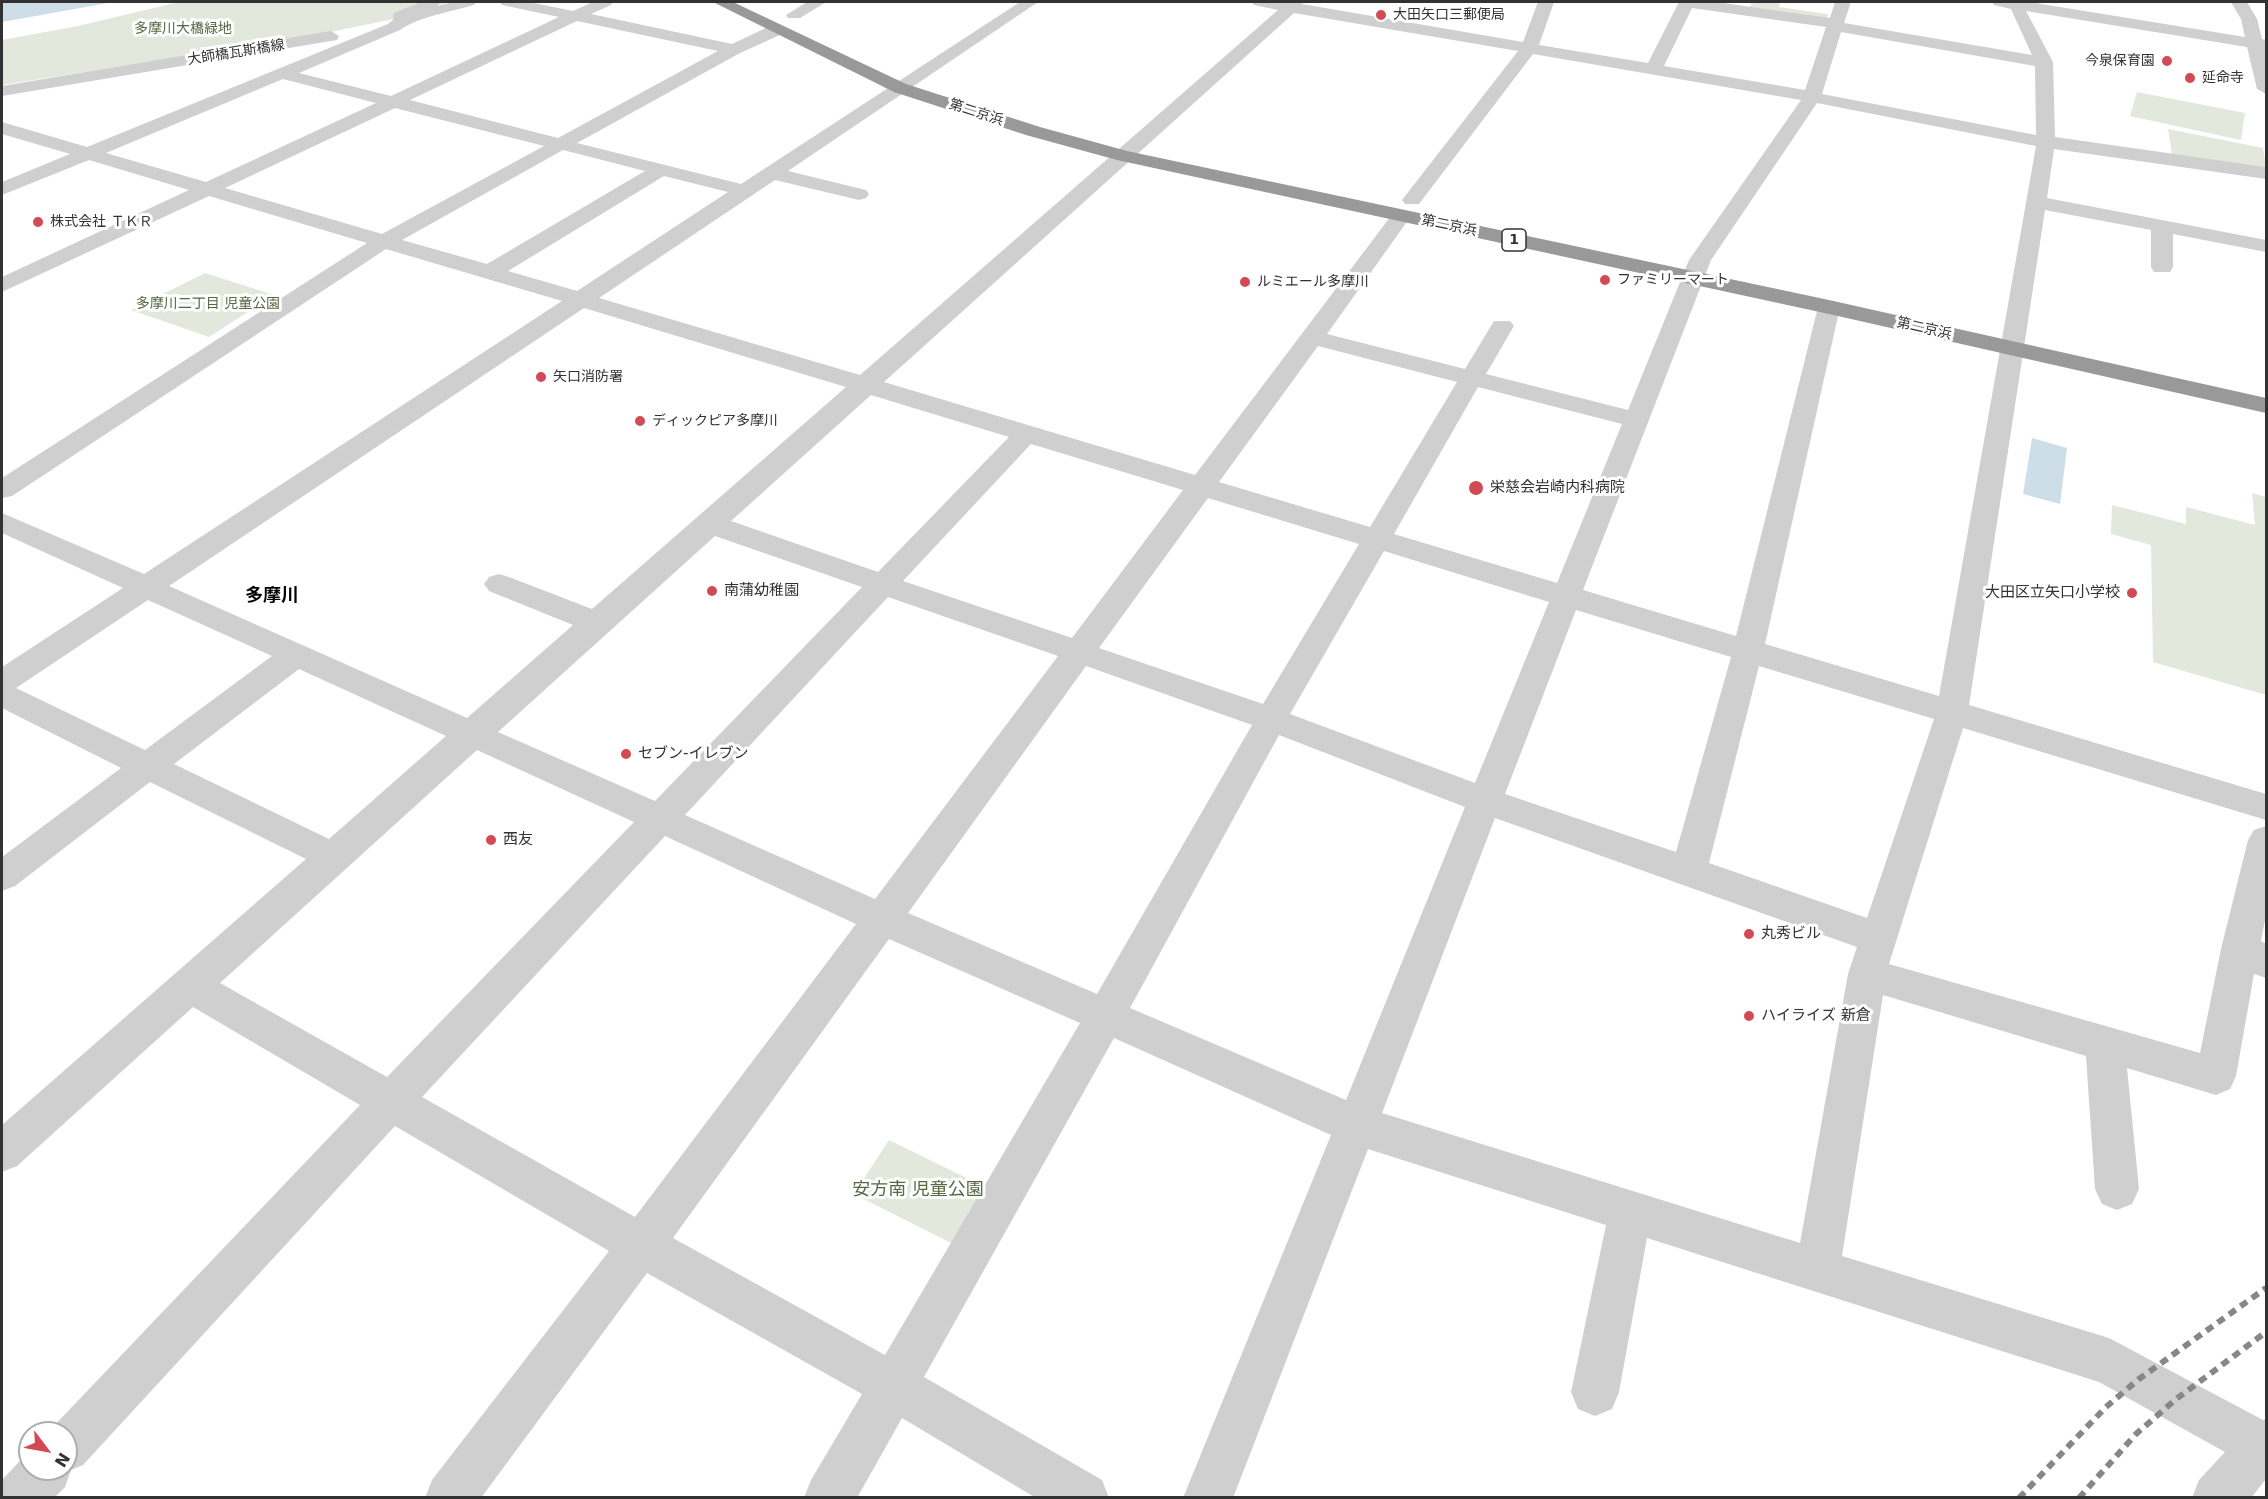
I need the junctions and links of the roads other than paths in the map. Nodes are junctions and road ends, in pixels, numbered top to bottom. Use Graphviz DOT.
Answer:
graph roads {
  1 [pos="424,2"];
  2 [pos="433,2"];
  3 [pos="468,2"];
  4 [pos="508,2"];
  5 [pos="605,2"];
  6 [pos="720,2"];
  7 [pos="818,2"];
  8 [pos="1030,2"];
  9 [pos="1260,2"];
  10 [pos="1546,2"];
  11 [pos="1687,2"];
  12 [pos="1843,2"];
  13 [pos="1998,2"];
  14 [pos="2239,2"];
  15 [pos="2020,3"];
  16 [pos="1293,4"];
  17 [pos="775,6"];
  18 [pos="549,10"];
  19 [pos="794,15"];
  20 [pos="378,16"];
  21 [pos="576,16"];
  22 [pos="402,21"];
  23 [pos="346,24"];
  24 [pos="1835,25"];
  25 [pos="305,26"];
  26 [pos="776,30"];
  27 [pos="496,34"];
  28 [pos="2261,44"];
  29 [pos="1529,48"];
  30 [pos="734,49"];
  31 [pos="2044,62"];
  32 [pos="1653,70"];
  33 [pos="280,72"];
  34 [pos="919,74"];
  35 [pos="900,88"];
  36 [pos="2266,89"];
  37 [pos="2,91"];
  38 [pos="1812,97"];
  39 [pos="392,102"];
  40 [pos="2,128"];
  41 [pos="2046,142"];
  42 [pos="561,144"];
  43 [pos="1132,148"];
  44 [pos="86,154"];
  45 [pos="661,170"];
  46 [pos="773,173"];
  47 [pos="2266,173"];
  48 [pos="2,189"];
  49 [pos="207,190"];
  50 [pos="746,191"];
  51 [pos="859,195"];
  52 [pos="2036,202"];
  53 [pos="1406,208"];
  54 [pos="2162,226"];
  55 [pos="382,242"];
  56 [pos="2266,246"];
  57 [pos="2162,267"];
  58 [pos="1697,269"];
  59 [pos="488,273"];
  60 [pos="2,285"];
  61 [pos="580,299"];
  62 [pos="1829,307"];
  63 [pos="1502,326"];
  64 [pos="1312,336"];
  65 [pos="2013,340"];
  66 [pos="2209,372"];
  67 [pos="1472,378"];
  68 [pos="865,387"];
  69 [pos="2266,406"];
  70 [pos="1635,420"];
  71 [pos="1025,435"];
  72 [pos="1200,487"];
  73 [pos="2,490"];
  74 [pos="2,522"];
  75 [pos="710,524"];
  76 [pos="1377,541"];
  77 [pos="499,584"];
  78 [pos="145,586"];
  79 [pos="881,586"];
  80 [pos="1566,597"];
  81 [pos="597,624"];
  82 [pos="1748,650"];
  83 [pos="1078,653"];
  84 [pos="294,656"];
  85 [pos="2,682"];
  86 [pos="2,695"];
  87 [pos="1952,712"];
  88 [pos="1271,719"];
  89 [pos="473,733"];
  90 [pos="147,766"];
  91 [pos="1485,801"];
  92 [pos="2266,807"];
  93 [pos="661,817"];
  94 [pos="2266,840"];
  95 [pos="334,857"];
  96 [pos="1689,871"];
  97 [pos="2,876"];
  98 [pos="882,918"];
  99 [pos="1872,956"];
  100 [pos="2253,956"];
  101 [pos="189,985"];
  102 [pos="1106,1015"];
  103 [pos="2105,1042"];
  104 [pos="391,1101"];
  105 [pos="1356,1125"];
  106 [pos="8,1135"];
  107 [pos="2117,1189"];
  108 [pos="1630,1212"];
  109 [pos="641,1245"];
  110 [pos="1818,1269"];
  111 [pos="892,1385"];
  112 [pos="1595,1392"];
  113 [pos="78,1435"];
  114 [pos="2265,1446"];
  115 [pos="35,1481"];
  116 [pos="20,1497"];
  117 [pos="450,1497"];
  118 [pos="829,1497"];
  119 [pos="1084,1497"];
  120 [pos="1208,1497"];
  121 [pos="2217,1497"];
  1 -- 20 [label="street"];
  2 -- 22 [label="street"];
  3 -- 22 [label="street, 大師橋瓦斯橋線"];
  4 -- 18 [label="street"];
  5 -- 21 [label="street"];
  6 -- 26 [label="highway, 第二京浜 / 1"];
  7 -- 19 [label="street"];
  8 -- 34 [label="street"];
  9 -- 16 [label="street"];
  10 -- 29 [label="street"];
  11 -- 24 [label="street"];
  11 -- 32 [label="street"];
  12 -- 24 [label="street"];
  13 -- 15 [label="street"];
  14 -- 28 [label="street"];
  15 -- 28 [label="street"];
  15 -- 31 [label="street"];
  16 -- 29 [label="street"];
  16 -- 43 [label="street"];
  17 -- 19 [label="highway, 第二京浜 / 1"];
  18 -- 21 [label="street"];
  18 -- 27 [label="street"];
  19 -- 34 [label="highway, 第二京浜 / 1"];
  21 -- 30 [label="street"];
  21 -- 39 [label="street"];
  22 -- 33 [label="street"];
  22 -- 37 [label="street, 大師橋瓦斯橋線"];
  23 -- 25 [label="street"];
  24 -- 31 [label="street"];
  24 -- 38 [label="street"];
  26 -- 30 [label="street"];
  26 -- 35 [label="highway, 第二京浜 / 1"];
  28 -- 36 [label="street"];
  29 -- 32 [label="street"];
  29 -- 53 [label="street"];
  30 -- 42 [label="street"];
  31 -- 41 [label="street"];
  32 -- 38 [label="street"];
  33 -- 39 [label="street"];
  33 -- 44 [label="street"];
  34 -- 35 [label="street"];
  34 -- 43 [label="highway, 第二京浜 / 1"];
  35 -- 43 [label="highway, 第二京浜 / 1"];
  35 -- 46 [label="street"];
  38 -- 41 [label="street"];
  38 -- 58 [label="street"];
  39 -- 42 [label="street"];
  39 -- 49 [label="street"];
  40 -- 44 [label="street"];
  41 -- 47 [label="street"];
  41 -- 52 [label="street"];
  42 -- 45 [label="street"];
  42 -- 55 [label="street"];
  43 -- 53 [label="highway, 第二京浜 / 1"];
  43 -- 68 [label="street"];
  44 -- 48 [label="street"];
  44 -- 49 [label="street"];
  45 -- 50 [label="street"];
  45 -- 59 [label="street"];
  46 -- 50 [label="street"];
  46 -- 51 [label="street"];
  49 -- 55 [label="street"];
  49 -- 60 [label="street"];
  50 -- 61 [label="street"];
  52 -- 54 [label="street"];
  52 -- 65 [label="street"];
  53 -- 58 [label="highway, 第二京浜 / 1"];
  53 -- 64 [label="street"];
  54 -- 56 [label="street"];
  54 -- 57 [label="street"];
  55 -- 59 [label="street"];
  55 -- 73 [label="street"];
  58 -- 62 [label="highway, 第二京浜 / 1"];
  58 -- 65 [label="highway, 第二京浜 / 1"];
  58 -- 70 [label="street"];
  59 -- 61 [label="street"];
  61 -- 68 [label="street"];
  61 -- 78 [label="street"];
  62 -- 65 [label="highway, 第二京浜 / 1"];
  62 -- 82 [label="street"];
  63 -- 67 [label="street"];
  64 -- 67 [label="street"];
  64 -- 72 [label="street"];
  65 -- 66 [label="highway, 第二京浜 / 1"];
  65 -- 69 [label="highway, 第二京浜 / 1"];
  65 -- 87 [label="street"];
  67 -- 70 [label="street"];
  67 -- 76 [label="street"];
  68 -- 71 [label="street"];
  68 -- 75 [label="street"];
  70 -- 80 [label="street"];
  71 -- 72 [label="street"];
  71 -- 79 [label="street"];
  72 -- 76 [label="street"];
  72 -- 83 [label="street"];
  74 -- 78 [label="street"];
  75 -- 79 [label="street"];
  75 -- 81 [label="street"];
  76 -- 80 [label="street"];
  76 -- 88 [label="street"];
  77 -- 81 [label="street"];
  78 -- 84 [label="street"];
  78 -- 85 [label="street"];
  79 -- 83 [label="street"];
  79 -- 93 [label="street"];
  80 -- 82 [label="street"];
  80 -- 91 [label="street"];
  81 -- 89 [label="street"];
  82 -- 87 [label="street"];
  82 -- 96 [label="street"];
  83 -- 88 [label="street"];
  83 -- 98 [label="street"];
  84 -- 89 [label="street"];
  84 -- 90 [label="street"];
  86 -- 90 [label="street"];
  87 -- 92 [label="street"];
  87 -- 99 [label="street"];
  88 -- 91 [label="street"];
  88 -- 102 [label="street"];
  89 -- 93 [label="street"];
  89 -- 95 [label="street"];
  90 -- 95 [label="street"];
  90 -- 97 [label="street"];
  91 -- 96 [label="street"];
  91 -- 105 [label="street"];
  93 -- 98 [label="street"];
  93 -- 104 [label="street"];
  94 -- 100 [label="street"];
  95 -- 101 [label="street"];
  96 -- 99 [label="street"];
  98 -- 102 [label="street"];
  98 -- 109 [label="street"];
  99 -- 103 [label="street"];
  99 -- 110 [label="street"];
  100 -- 103 [label="street"];
  101 -- 104 [label="street"];
  101 -- 106 [label="street"];
  102 -- 105 [label="street"];
  102 -- 111 [label="street"];
  103 -- 107 [label="street"];
  104 -- 109 [label="street"];
  104 -- 113 [label="street"];
  105 -- 108 [label="street"];
  105 -- 120 [label="street"];
  108 -- 110 [label="street"];
  108 -- 112 [label="street"];
  109 -- 111 [label="street"];
  109 -- 117 [label="street"];
  110 -- 114 [label="street"];
  111 -- 118 [label="street"];
  111 -- 119 [label="street"];
  114 -- 121 [label="street"];
  115 -- 116 [label="street"];
}
